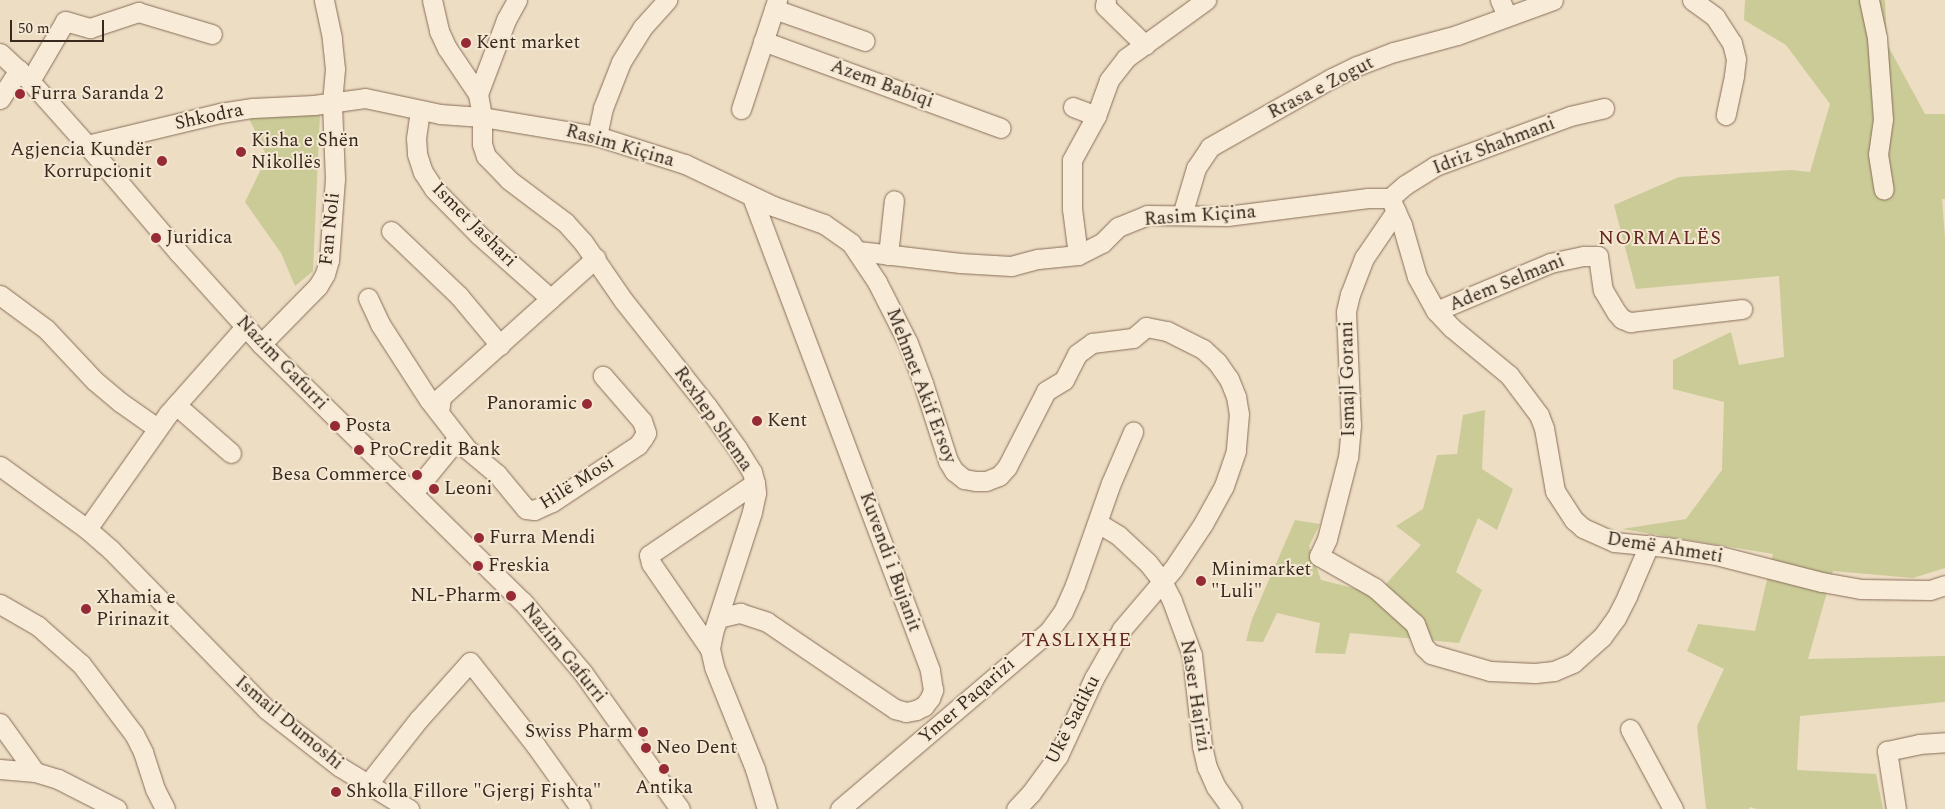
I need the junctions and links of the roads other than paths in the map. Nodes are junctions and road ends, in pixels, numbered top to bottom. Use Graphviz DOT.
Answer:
graph roads {
  1 [pos="324,0"];
  2 [pos="432,0"];
  3 [pos="517,0"];
  4 [pos="667,0"];
  5 [pos="1106,0"];
  6 [pos="1206,0"];
  7 [pos="1553,0"];
  8 [pos="1692,0"];
  9 [pos="1869,0"];
  10 [pos="776,4"];
  11 [pos="1504,8"];
  12 [pos="212,34"];
  13 [pos="763,41"];
  14 [pos="865,41"];
  15 [pos="1145,45"];
  16 [pos="0,53"];
  17 [pos="24,76"];
  18 [pos="478,94"];
  19 [pos="0,99"];
  20 [pos="332,103"];
  21 [pos="1073,107"];
  22 [pos="1604,108"];
  23 [pos="741,109"];
  24 [pos="420,110"];
  25 [pos="1726,115"];
  26 [pos="1096,116"];
  27 [pos="482,117"];
  28 [pos="1001,128"];
  29 [pos="596,136"];
  30 [pos="88,145"];
  31 [pos="1884,190"];
  32 [pos="752,197"];
  33 [pos="894,200"];
  34 [pos="1393,205"];
  35 [pos="1182,215"];
  36 [pos="391,231"];
  37 [pos="858,251"];
  38 [pos="888,255"];
  39 [pos="1078,255"];
  40 [pos="596,258"];
  41 [pos="0,296"];
  42 [pos="368,298"];
  43 [pos="551,299"];
  44 [pos="1742,309"];
  45 [pos="1436,311"];
  46 [pos="245,327"];
  47 [pos="261,344"];
  48 [pos="500,346"];
  49 [pos="603,376"];
  50 [pos="176,405"];
  51 [pos="439,412"];
  52 [pos="157,428"];
  53 [pos="1133,432"];
  54 [pos="458,438"];
  55 [pos="231,453"];
  56 [pos="0,466"];
  57 [pos="755,483"];
  58 [pos="413,493"];
  59 [pos="1098,524"];
  60 [pos="87,529"];
  61 [pos="1649,545"];
  62 [pos="1162,581"];
  63 [pos="1945,585"];
  64 [pos="0,604"];
  65 [pos="718,618"];
  66 [pos="710,649"];
  67 [pos="0,723"];
  68 [pos="1630,729"];
  69 [pos="1945,742"];
  70 [pos="0,769"];
  71 [pos="35,772"];
  72 [pos="367,786"];
  73 [pos="117,809"];
  74 [pos="165,809"];
  75 [pos="409,809"];
  76 [pos="581,809"];
  77 [pos="680,809"];
  78 [pos="767,809"];
  79 [pos="840,809"];
  80 [pos="1018,809"];
  81 [pos="1232,809"];
  82 [pos="1673,809"];
  83 [pos="1896,809"];
  1 -- 20 [label="street, Fan Noli"];
  2 -- 18 [label="street"];
  3 -- 18 [label="street"];
  4 -- 29 [label="street"];
  5 -- 15 [label="street"];
  6 -- 15 [label="street"];
  7 -- 11 [label="street, Rrasa e Zogut"];
  8 -- 25 [label="street"];
  9 -- 31 [label="street"];
  10 -- 13 [label="street"];
  10 -- 14 [label="street"];
  11 -- 35 [label="street, Rrasa e Zogut"];
  12 -- 17 [label="street"];
  13 -- 23 [label="street"];
  13 -- 28 [label="street, Azem Babiqi"];
  15 -- 26 [label="street"];
  16 -- 17 [label="street, Nazim Gafurri"];
  17 -- 19 [label="street"];
  17 -- 30 [label="street, Nazim Gafurri"];
  18 -- 27 [label="street, Rexhep Shema"];
  20 -- 24 [label="street, Rasim Kiçina"];
  20 -- 30 [label="street, Shkodra"];
  20 -- 47 [label="street, Fan Noli"];
  21 -- 26 [label="street"];
  22 -- 34 [label="street, Idriz Shahmani"];
  24 -- 27 [label="street, Rasim Kiçina"];
  24 -- 43 [label="street, Ismet Jashari"];
  26 -- 39 [label="street"];
  27 -- 29 [label="street, Rasim Kiçina"];
  27 -- 40 [label="street, Rexhep Shema"];
  29 -- 32 [label="street, Rasim Kiçina"];
  30 -- 46 [label="street, Nazim Gafurri"];
  32 -- 37 [label="street, Rasim Kiçina"];
  32 -- 65 [label="street, Kuvendi i Bujanit"];
  33 -- 38 [label="street"];
  34 -- 35 [label="street, Rasim Kiçina"];
  34 -- 45 [label="street, Demë Ahmeti"];
  34 -- 61 [label="street, Ismajl Gorani"];
  35 -- 39 [label="street, Rasim Kiçina"];
  36 -- 48 [label="street"];
  37 -- 38 [label="street, Rasim Kiçina"];
  37 -- 62 [label="street, Mehmet Akif Ersoy"];
  38 -- 39 [label="street, Rasim Kiçina"];
  40 -- 43 [label="street"];
  40 -- 57 [label="street, Rexhep Shema"];
  41 -- 52 [label="street"];
  42 -- 51 [label="street"];
  43 -- 48 [label="street"];
  44 -- 45 [label="street, Adem Selmani"];
  45 -- 61 [label="street, Demë Ahmeti"];
  46 -- 47 [label="street, Nazim Gafurri"];
  46 -- 50 [label="street"];
  47 -- 58 [label="street, Nazim Gafurri"];
  48 -- 51 [label="street"];
  49 -- 54 [label="street, Hilë Mosi"];
  50 -- 52 [label="street"];
  50 -- 55 [label="street"];
  51 -- 54 [label="street"];
  52 -- 60 [label="street"];
  53 -- 59 [label="street, Ymer Paqarizi"];
  54 -- 58 [label="street"];
  56 -- 60 [label="street, Ismail Dumoshi"];
  57 -- 65 [label="street, Rexhep Shema"];
  57 -- 66 [label="street"];
  58 -- 77 [label="street, Nazim Gafurri"];
  59 -- 62 [label="street"];
  59 -- 79 [label="street, Ymer Paqarizi"];
  60 -- 72 [label="street, Ismail Dumoshi"];
  61 -- 63 [label="street, Demë Ahmeti"];
  62 -- 80 [label="street, Ukë Sadiku"];
  62 -- 81 [label="street, Naser Hajrizi"];
  64 -- 74 [label="street"];
  65 -- 66 [label="street, Rexhep Shema"];
  66 -- 78 [label="street, Rexhep Shema"];
  67 -- 71 [label="street"];
  68 -- 82 [label="street"];
  69 -- 83 [label="street"];
  70 -- 71 [label="street"];
  71 -- 73 [label="street"];
  72 -- 75 [label="street, Ismail Dumoshi"];
  72 -- 76 [label="street"];
}
